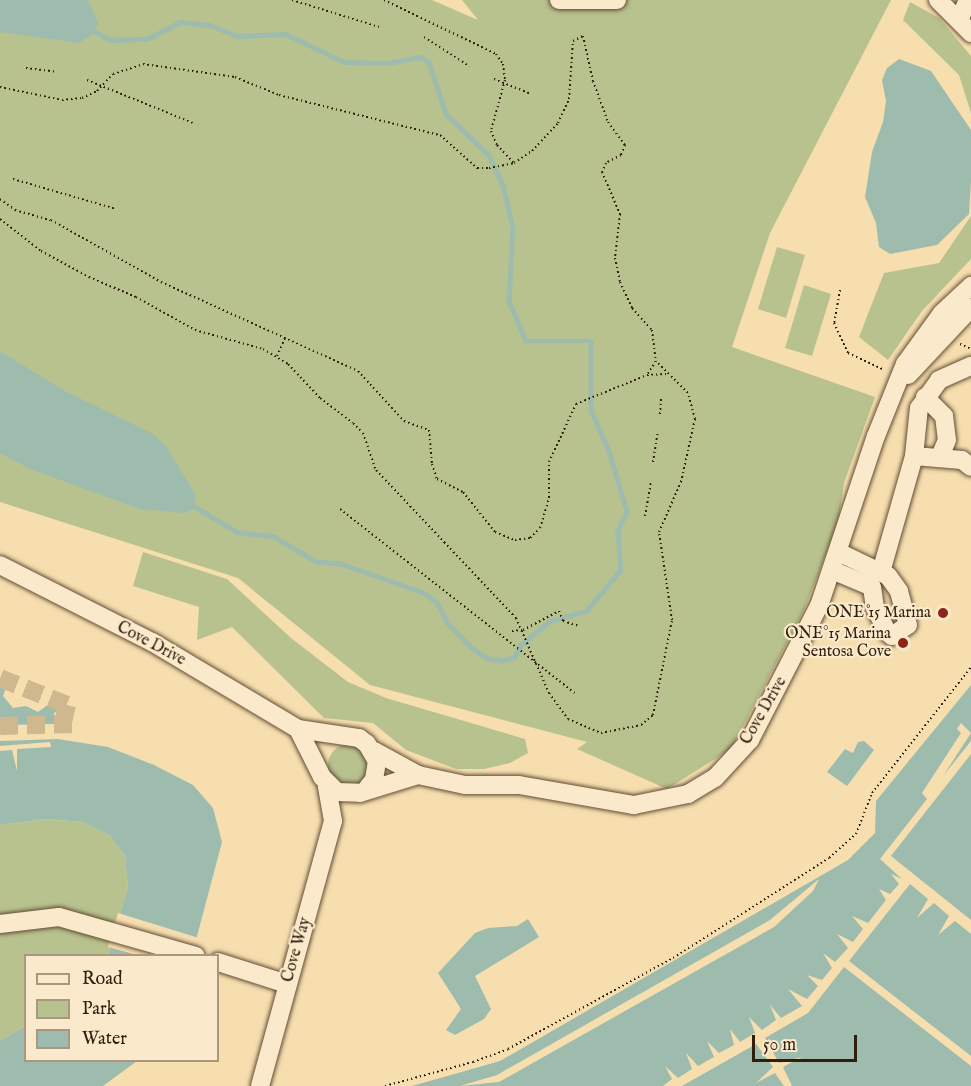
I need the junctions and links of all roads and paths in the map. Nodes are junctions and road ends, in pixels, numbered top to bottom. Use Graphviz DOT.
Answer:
graph roads {
  1 [pos="292,0"];
  2 [pos="384,0"];
  3 [pos="559,0"];
  4 [pos="617,0"];
  5 [pos="938,0"];
  6 [pos="968,0"];
  7 [pos="960,18"];
  8 [pos="379,27"];
  9 [pos="971,33"];
  10 [pos="424,37"];
  11 [pos="469,66"];
  12 [pos="26,68"];
  13 [pos="57,72"];
  14 [pos="494,79"];
  15 [pos="87,80"];
  16 [pos="503,83"];
  17 [pos="102,86"];
  18 [pos="0,87"];
  19 [pos="531,94"];
  20 [pos="193,123"];
  21 [pos="514,163"];
  22 [pos="13,179"];
  23 [pos="0,199"];
  24 [pos="116,209"];
  25 [pos="0,219"];
  26 [pos="971,286"];
  27 [pos="840,290"];
  28 [pos="971,308"];
  29 [pos="286,336"];
  30 [pos="953,340"];
  31 [pos="971,349"];
  32 [pos="277,357"];
  33 [pos="656,361"];
  34 [pos="971,366"];
  35 [pos="666,374"];
  36 [pos="647,375"];
  37 [pos="892,378"];
  38 [pos="926,397"];
  39 [pos="661,399"];
  40 [pos="660,414"];
  41 [pos="658,432"];
  42 [pos="942,452"];
  43 [pos="914,456"];
  44 [pos="653,462"];
  45 [pos="971,467"];
  46 [pos="651,483"];
  47 [pos="340,509"];
  48 [pos="645,516"];
  49 [pos="838,552"];
  50 [pos="0,565"];
  51 [pos="832,570"];
  52 [pos="881,572"];
  53 [pos="579,626"];
  54 [pos="512,631"];
  55 [pos="523,632"];
  56 [pos="537,665"];
  57 [pos="971,667"];
  58 [pos="575,693"];
  59 [pos="298,729"];
  60 [pos="349,737"];
  61 [pos="374,752"];
  62 [pos="319,767"];
  63 [pos="418,775"];
  64 [pos="327,786"];
  65 [pos="364,790"];
  66 [pos="333,821"];
  67 [pos="0,924"];
  68 [pos="189,954"];
  69 [pos="219,962"];
  70 [pos="287,984"];
  71 [pos="258,1084"];
  72 [pos="385,1086"];
  1 -- 8 [label="path"];
  2 -- 16 [label="path"];
  3 -- 4 [label="street"];
  5 -- 7 [label="street"];
  6 -- 7 [label="street"];
  7 -- 9 [label="street"];
  10 -- 11 [label="path"];
  12 -- 13 [label="path"];
  14 -- 16 [label="path"];
  15 -- 17 [label="path"];
  16 -- 19 [label="path"];
  16 -- 21 [label="path"];
  17 -- 18 [label="path"];
  17 -- 20 [label="path"];
  17 -- 21 [label="path"];
  21 -- 33 [label="path"];
  22 -- 24 [label="path"];
  23 -- 29 [label="path"];
  25 -- 32 [label="path"];
  26 -- 37 [label="street, Cove Drive"];
  27 -- 37 [label="path"];
  28 -- 37 [label="street, Cove Drive"];
  29 -- 32 [label="path"];
  29 -- 36 [label="path"];
  30 -- 31 [label="path"];
  32 -- 55 [label="path"];
  33 -- 35 [label="path"];
  33 -- 36 [label="path"];
  34 -- 38 [label="street"];
  35 -- 36 [label="path"];
  35 -- 56 [label="path"];
  37 -- 49 [label="street, Cove Drive"];
  38 -- 42 [label="street"];
  38 -- 43 [label="street"];
  39 -- 40 [label="path"];
  41 -- 44 [label="path"];
  43 -- 45 [label="street"];
  43 -- 52 [label="street"];
  46 -- 48 [label="path"];
  47 -- 56 [label="path"];
  49 -- 51 [label="street, Cove Drive"];
  49 -- 52 [label="street"];
  50 -- 59 [label="street, Cove Drive"];
  51 -- 52 [label="street"];
  51 -- 63 [label="street, Cove Drive"];
  53 -- 55 [label="path"];
  54 -- 55 [label="path"];
  55 -- 56 [label="path"];
  56 -- 58 [label="path"];
  57 -- 72 [label="path"];
  59 -- 60 [label="street, Cove Drive"];
  59 -- 62 [label="street"];
  60 -- 61 [label="street, Cove Drive"];
  60 -- 62 [label="street"];
  61 -- 63 [label="street, Cove Drive"];
  61 -- 65 [label="street"];
  62 -- 64 [label="street"];
  63 -- 65 [label="street, Cove Drive"];
  64 -- 65 [label="street, Cove Drive"];
  64 -- 66 [label="street, Cove Way"];
  65 -- 66 [label="street, Cove Way"];
  66 -- 70 [label="street, Cove Way"];
  67 -- 68 [label="street"];
  69 -- 70 [label="street"];
  70 -- 71 [label="street, Cove Way"];
}
